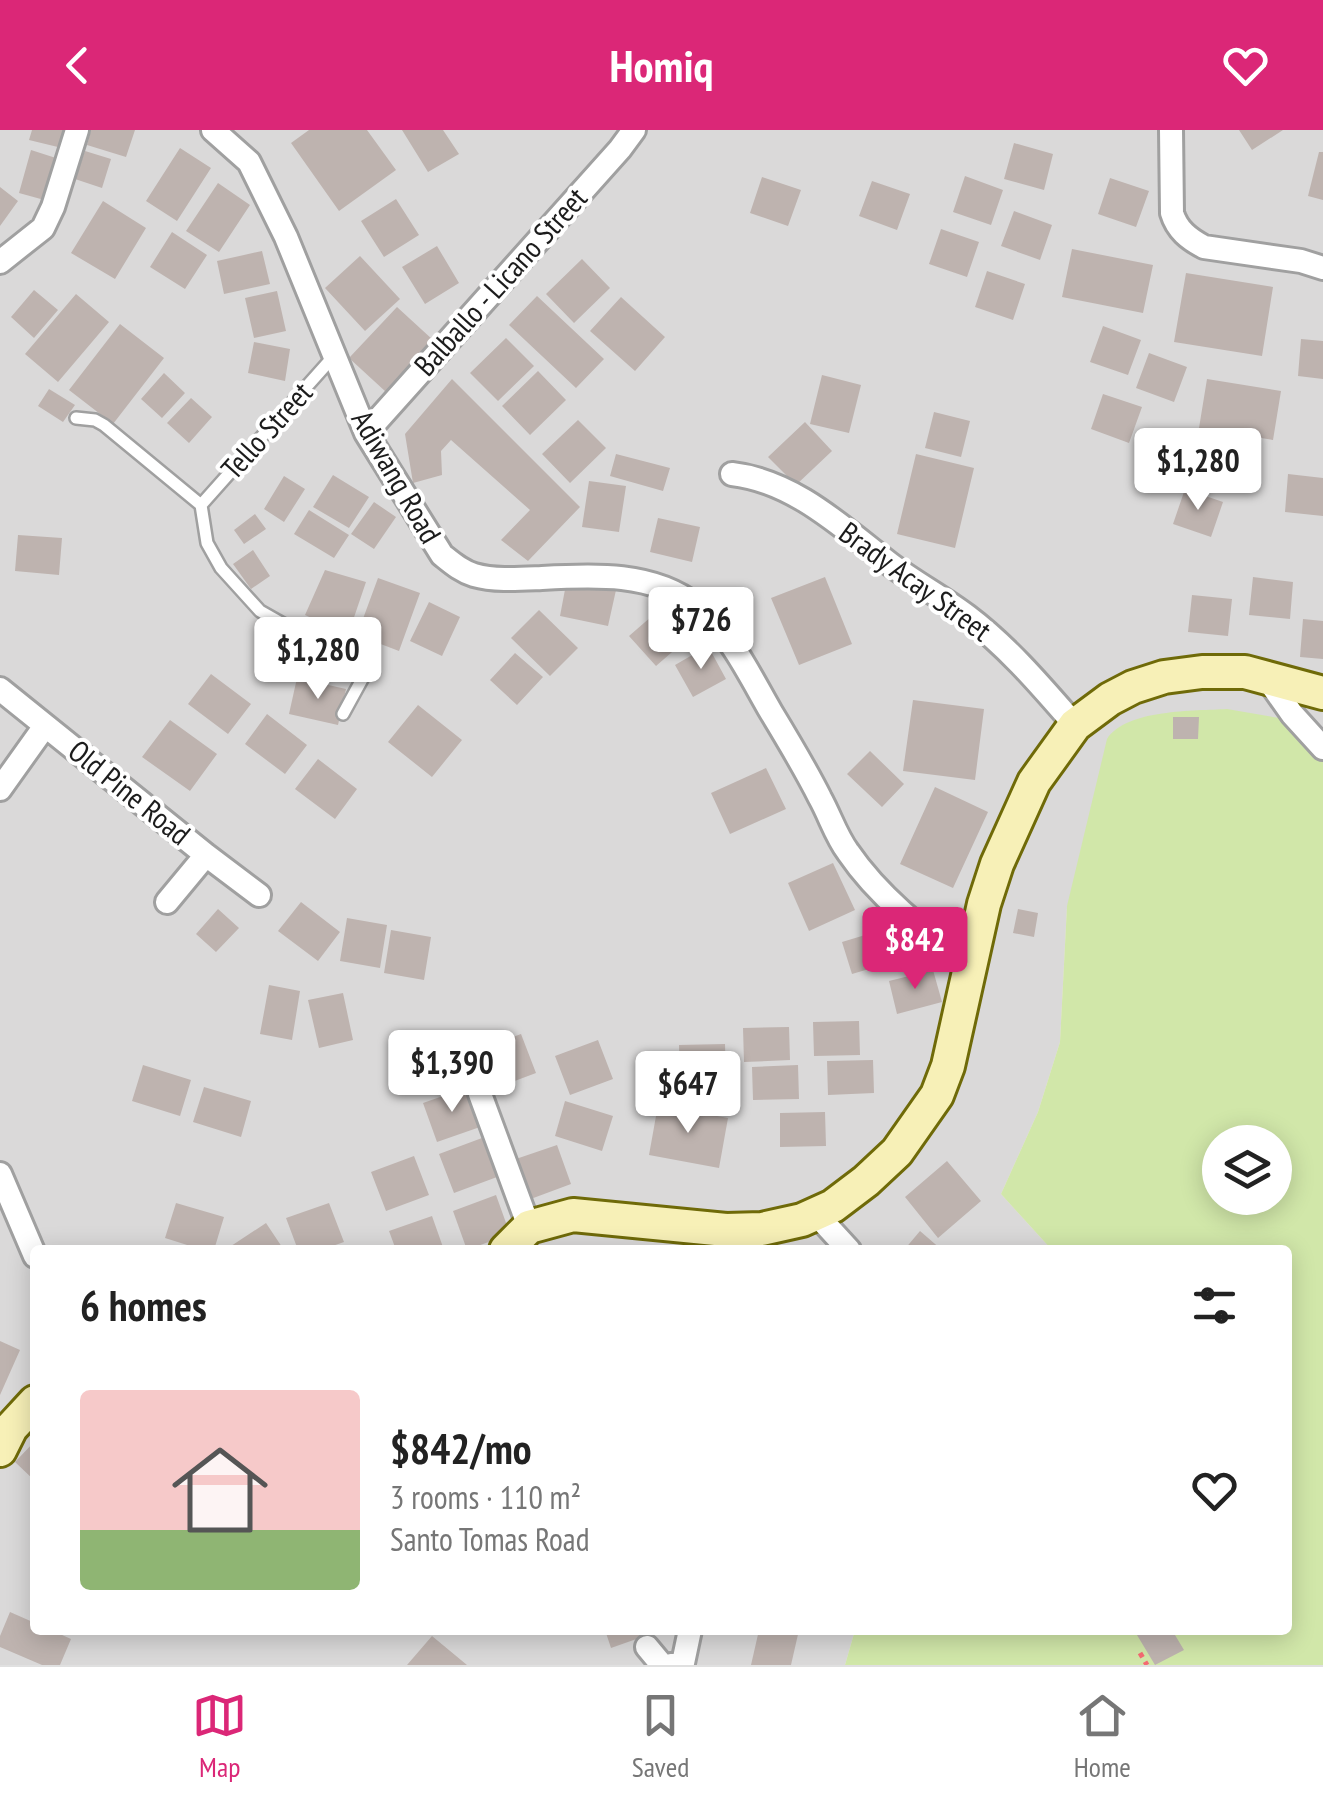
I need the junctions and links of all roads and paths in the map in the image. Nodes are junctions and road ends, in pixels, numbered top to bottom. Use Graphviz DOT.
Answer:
graph roads {
  1 [pos="78,130"];
  2 [pos="213,130"];
  3 [pos="634,130"];
  4 [pos="1171,130"];
  5 [pos="0,262"];
  6 [pos="1323,268"];
  7 [pos="334,358"];
  8 [pos="76,418"];
  9 [pos="366,434"];
  10 [pos="732,474"];
  11 [pos="202,505"];
  12 [pos="1266,676"];
  13 [pos="0,688"];
  14 [pos="1323,693"];
  15 [pos="343,714"];
  16 [pos="1074,725"];
  17 [pos="46,726"];
  18 [pos="1323,748"];
  19 [pos="0,788"];
  20 [pos="206,855"];
  21 [pos="259,895"];
  22 [pos="167,902"];
  23 [pos="970,966"];
  24 [pos="480,1094"];
  25 [pos="0,1174"];
  26 [pos="816,1214"];
  27 [pos="517,1238"];
  28 [pos="30,1245"];
  29 [pos="845,1245"];
  30 [pos="30,1407"];
  31 [pos="0,1450"];
  32 [pos="689,1635"];
  33 [pos="1140,1653"];
  34 [pos="671,1665"];
  35 [pos="1147,1665"];
  1 -- 5 [label="street"];
  2 -- 7 [label="street, Adiwang Road"];
  3 -- 9 [label="street, Balballo - Licano Street"];
  4 -- 6 [label="street"];
  7 -- 9 [label="street, Adiwang Road"];
  7 -- 11 [label="lane, Tello Street"];
  8 -- 11 [label="lane, Tello Street"];
  9 -- 23 [label="street, Adiwang Road"];
  10 -- 16 [label="street, Brady Acay Street"];
  11 -- 15 [label="lane, Tello Street"];
  12 -- 14 [label="street"];
  12 -- 16 [label="street"];
  12 -- 18 [label="street"];
  13 -- 17 [label="street, Old Pine Road"];
  16 -- 23 [label="street"];
  17 -- 19 [label="street"];
  17 -- 20 [label="street, Old Pine Road"];
  20 -- 21 [label="street, Old Pine Road"];
  20 -- 22 [label="street"];
  23 -- 26 [label="street"];
  24 -- 27 [label="street"];
  25 -- 28 [label="street"];
  26 -- 27 [label="street"];
  26 -- 29 [label="street"];
  30 -- 31 [label="street"];
  32 -- 34 [label="street"];
  33 -- 35 [label="path"];
}
